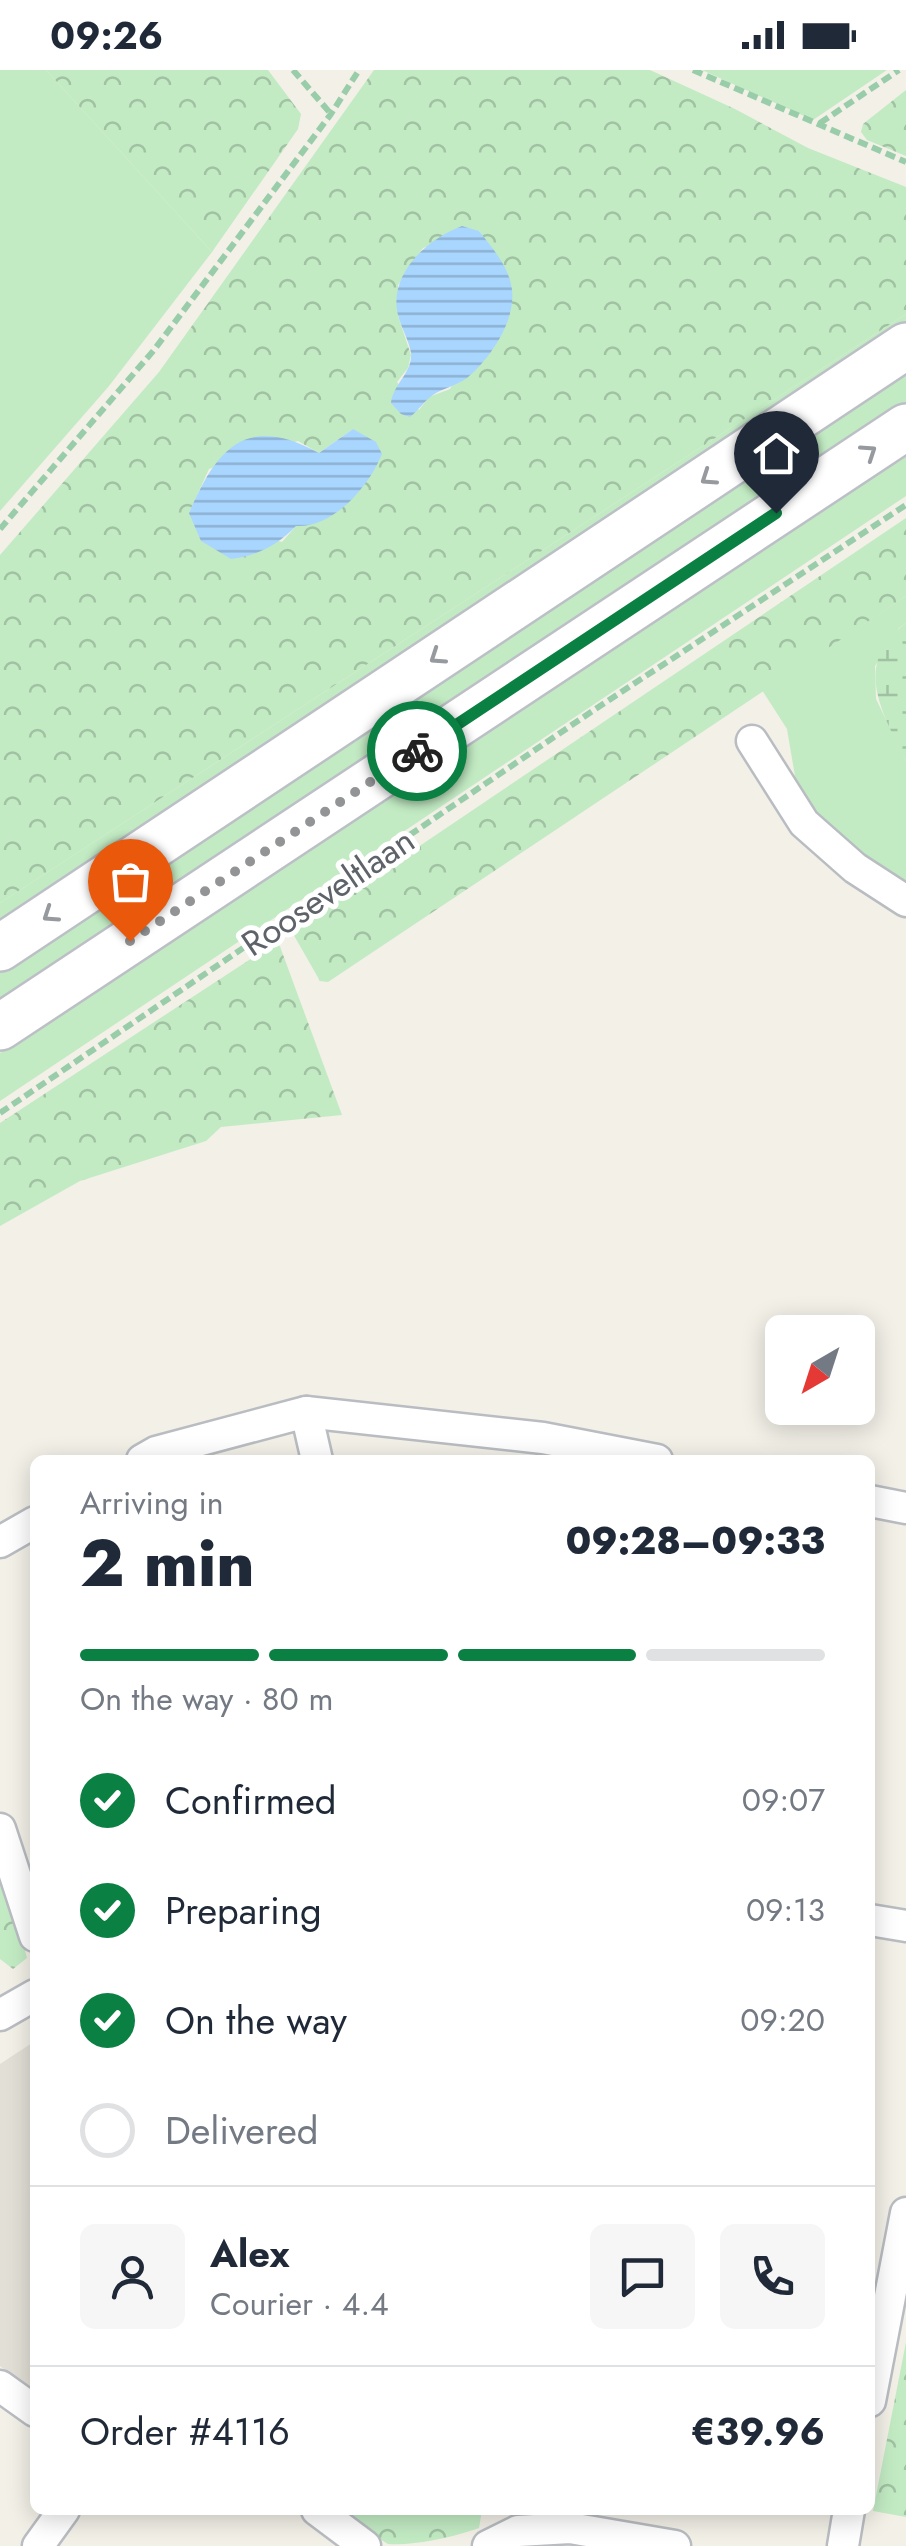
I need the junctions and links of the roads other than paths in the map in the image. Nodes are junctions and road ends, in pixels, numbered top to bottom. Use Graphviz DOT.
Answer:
graph roads {
  1 [pos="906,346"];
  2 [pos="906,427"];
  3 [pos="752,741"];
  4 [pos="906,900"];
  5 [pos="0,948"];
  6 [pos="0,1027"];
  7 [pos="306,1412"];
  8 [pos="544,1449"];
  9 [pos="151,1455"];
  10 [pos="316,1455"];
  11 [pos="606,1455"];
  12 [pos="875,1502"];
  13 [pos="906,1508"];
  14 [pos="30,1525"];
  15 [pos="0,1542"];
  16 [pos="0,1829"];
  17 [pos="30,1921"];
  18 [pos="875,1921"];
  19 [pos="906,1926"];
  20 [pos="906,2213"];
  21 [pos="884,2252"];
  22 [pos="875,2348"];
  23 [pos="0,2386"];
  24 [pos="30,2407"];
  25 [pos="60,2515"];
  26 [pos="323,2515"];
  27 [pos="848,2515"];
  28 [pos="38,2546"];
  29 [pos="364,2546"];
  30 [pos="488,2546"];
  31 [pos="675,2546"];
  32 [pos="842,2546"];
  1 -- 5 [label="main road, one-way"];
  6 -- 2 [label="main road, Rooseveltlaan, one-way"];
  3 -- 4 [label="street"];
  7 -- 8 [label="street"];
  7 -- 9 [label="street"];
  7 -- 10 [label="street"];
  8 -- 11 [label="street"];
  12 -- 13 [label="street"];
  14 -- 15 [label="street"];
  16 -- 17 [label="street"];
  18 -- 19 [label="street"];
  20 -- 21 [label="street"];
  21 -- 22 [label="street"];
  23 -- 24 [label="street"];
  25 -- 28 [label="street"];
  26 -- 29 [label="street"];
  27 -- 32 [label="street"];
  30 -- 31 [label="street"];
}
